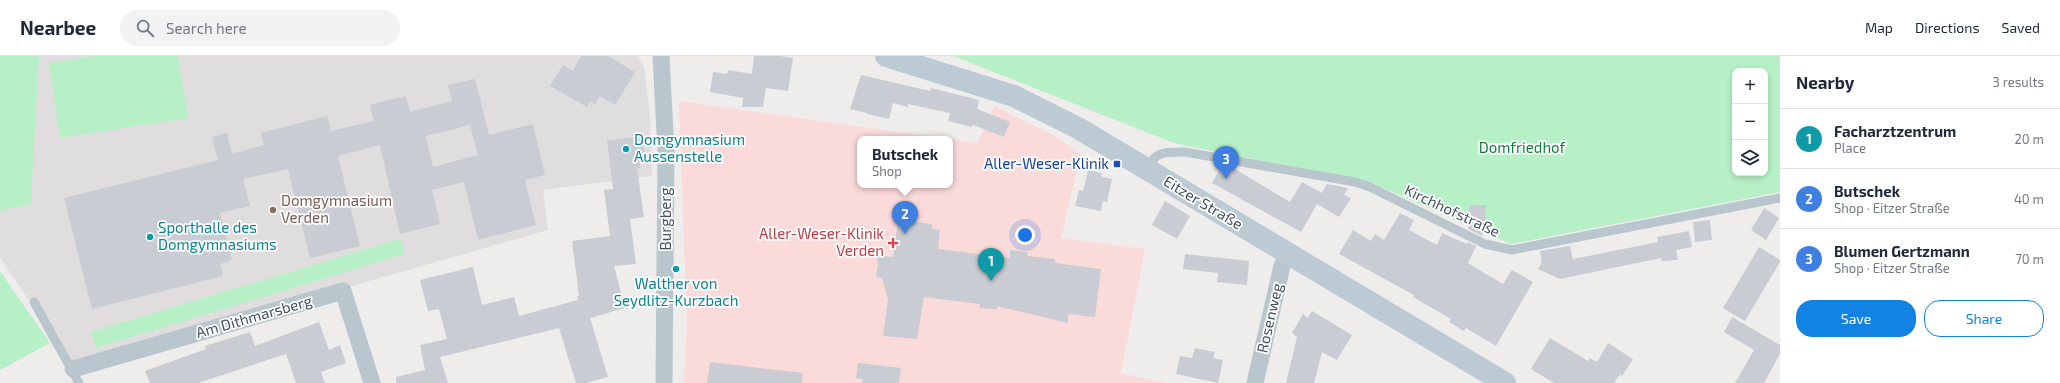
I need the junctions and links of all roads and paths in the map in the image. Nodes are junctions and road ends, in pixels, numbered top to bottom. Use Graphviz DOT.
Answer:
graph roads {
  1 [pos="661,56"];
  2 [pos="886,56"];
  3 [pos="1146,168"];
  4 [pos="1780,198"];
  5 [pos="1288,253"];
  6 [pos="34,302"];
  7 [pos="76,376"];
  8 [pos="372,383"];
  9 [pos="664,383"];
  10 [pos="1255,383"];
  11 [pos="1505,383"];
  1 -- 9 [label="street, Burgberg"];
  2 -- 3 [label="main road, Eitzer Straße"];
  3 -- 4 [label="lane, Kirchhofstraße"];
  3 -- 5 [label="main road, Eitzer Straße"];
  5 -- 10 [label="street, Rosenweg"];
  5 -- 11 [label="main road, Eitzer Straße"];
  6 -- 7 [label="lane"];
  7 -- 8 [label="street, Am Dithmarsberg"];
}
